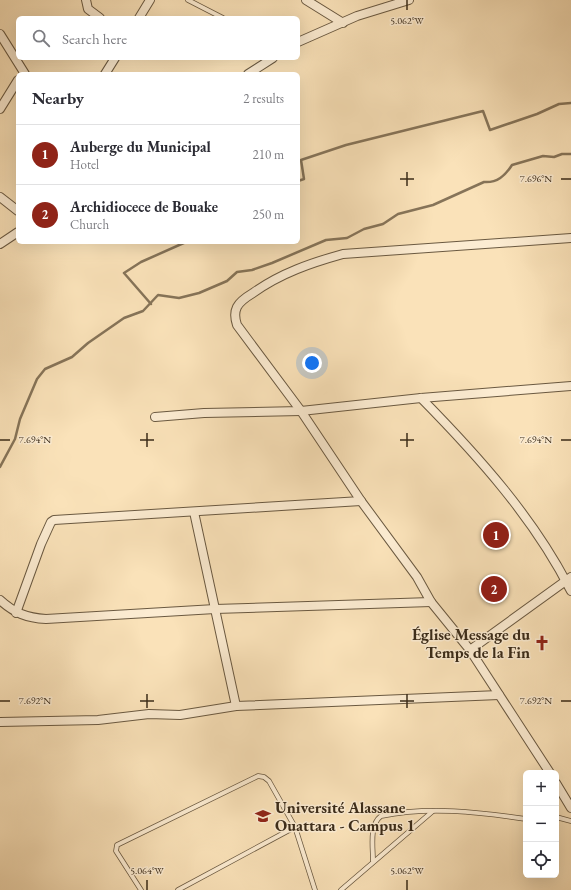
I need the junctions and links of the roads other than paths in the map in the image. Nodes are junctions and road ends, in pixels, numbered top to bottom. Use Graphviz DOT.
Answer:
graph roads {
  1 [pos="86,0"];
  2 [pos="150,0"];
  3 [pos="188,0"];
  4 [pos="306,0"];
  5 [pos="409,0"];
  6 [pos="97,16"];
  7 [pos="140,16"];
  8 [pos="219,16"];
  9 [pos="343,23"];
  10 [pos="0,34"];
  11 [pos="300,41"];
  12 [pos="114,60"];
  13 [pos="270,60"];
  14 [pos="22,72"];
  15 [pos="106,72"];
  16 [pos="251,72"];
  17 [pos="16,83"];
  18 [pos="0,109"];
  19 [pos="0,197"];
  20 [pos="16,209"];
  21 [pos="16,233"];
  22 [pos="571,238"];
  23 [pos="0,244"];
  24 [pos="571,386"];
  25 [pos="421,398"];
  26 [pos="301,411"];
  27 [pos="155,417"];
  28 [pos="361,501"];
  29 [pos="194,512"];
  30 [pos="568,579"];
  31 [pos="571,591"];
  32 [pos="0,600"];
  33 [pos="431,602"];
  34 [pos="215,609"];
  35 [pos="16,613"];
  36 [pos="470,650"];
  37 [pos="499,695"];
  38 [pos="236,706"];
  39 [pos="0,722"];
  40 [pos="548,770"];
  41 [pos="559,788"];
  42 [pos="571,808"];
  43 [pos="432,810"];
  44 [pos="559,818"];
  45 [pos="523,819"];
  46 [pos="571,821"];
  47 [pos="295,827"];
  48 [pos="373,861"];
  49 [pos="141,890"];
  50 [pos="178,890"];
  51 [pos="315,890"];
  52 [pos="341,890"];
  1 -- 6 [label="street"];
  2 -- 7 [label="street"];
  3 -- 8 [label="lane"];
  4 -- 9 [label="street"];
  5 -- 9 [label="street"];
  9 -- 11 [label="street"];
  10 -- 14 [label="street"];
  12 -- 15 [label="street"];
  13 -- 16 [label="street"];
  17 -- 18 [label="street"];
  19 -- 20 [label="street"];
  21 -- 23 [label="street"];
  22 -- 26 [label="street"];
  24 -- 25 [label="street"];
  25 -- 26 [label="street"];
  25 -- 30 [label="street"];
  26 -- 27 [label="street"];
  26 -- 28 [label="street"];
  28 -- 29 [label="street"];
  28 -- 33 [label="street"];
  29 -- 34 [label="street"];
  29 -- 35 [label="street"];
  30 -- 31 [label="street"];
  30 -- 36 [label="street"];
  32 -- 35 [label="street"];
  33 -- 34 [label="street"];
  33 -- 36 [label="street"];
  34 -- 35 [label="street"];
  34 -- 38 [label="street"];
  36 -- 37 [label="street"];
  37 -- 38 [label="street"];
  37 -- 40 [label="street"];
  38 -- 39 [label="street"];
  41 -- 42 [label="street"];
  43 -- 45 [label="lane"];
  43 -- 48 [label="lane"];
  43 -- 48 [label="lane"];
  44 -- 46 [label="lane"];
  47 -- 49 [label="lane"];
  47 -- 50 [label="lane"];
  47 -- 51 [label="lane"];
  48 -- 52 [label="lane"];
}
